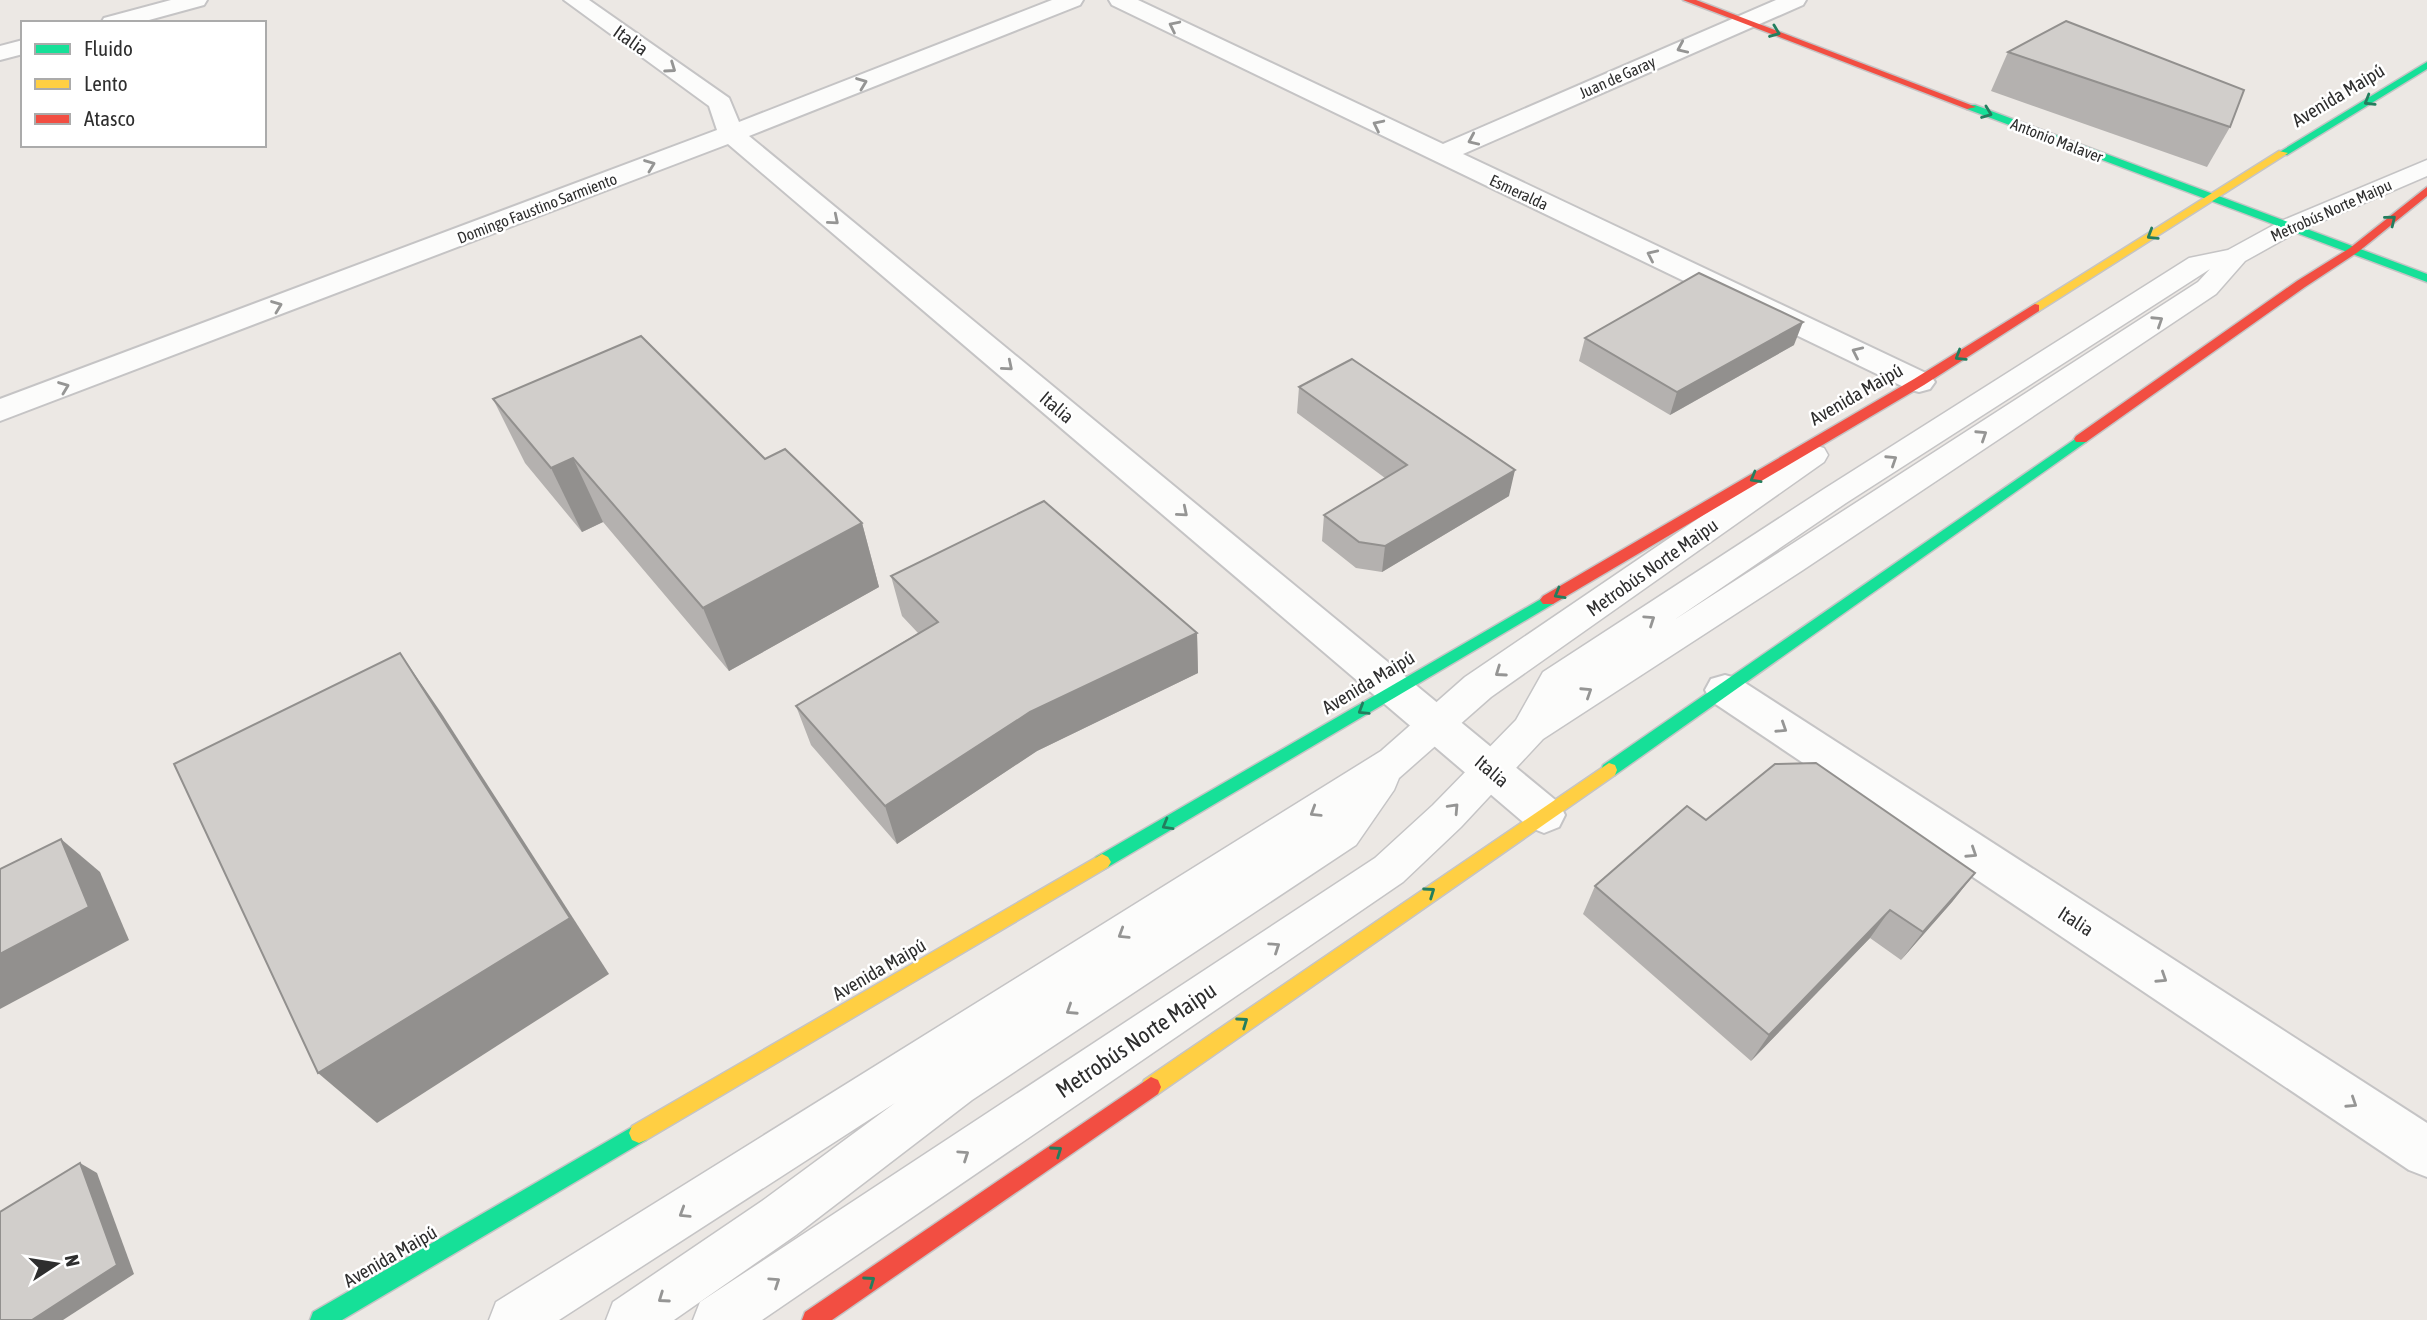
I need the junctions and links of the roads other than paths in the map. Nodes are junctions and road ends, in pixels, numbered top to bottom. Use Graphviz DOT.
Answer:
graph roads {
  1 [pos="196,0"];
  2 [pos="575,0"];
  3 [pos="1072,0"];
  4 [pos="1120,0"];
  5 [pos="1688,0"];
  6 [pos="1795,0"];
  7 [pos="119,21"];
  8 [pos="1744,21"];
  9 [pos="21,48"];
  10 [pos="0,53"];
  11 [pos="2427,65"];
  12 [pos="731,134"];
  13 [pos="1440,155"];
  14 [pos="2427,167"];
  15 [pos="2427,190"];
  16 [pos="2209,198"];
  17 [pos="2290,226"];
  18 [pos="2354,250"];
  19 [pos="2236,256"];
  20 [pos="2424,279"];
  21 [pos="2073,343"];
  22 [pos="2101,358"];
  23 [pos="2048,376"];
  24 [pos="1919,382"];
  25 [pos="1999,391"];
  26 [pos="2026,407"];
  27 [pos="0,411"];
  28 [pos="1835,496"];
  29 [pos="1863,513"];
  30 [pos="1809,531"];
  31 [pos="1777,553"];
  32 [pos="1395,690"];
  33 [pos="1725,690"];
  34 [pos="1437,724"];
  35 [pos="1490,770"];
  36 [pos="1544,815"];
  37 [pos="943,1071"];
  38 [pos="831,1140"];
  39 [pos="2427,1152"];
  40 [pos="741,1177"];
  41 [pos="779,1218"];
  42 [pos="321,1320"];
  43 [pos="514,1320"];
  44 [pos="631,1320"];
  45 [pos="718,1320"];
  46 [pos="814,1320"];
  1 -- 7 [label="street"];
  2 -- 12 [label="street, Italia, one-way"];
  12 -- 3 [label="street, Domingo Faustino Sarmiento, one-way"];
  13 -- 4 [label="street, Esmeralda, one-way"];
  5 -- 8 [label="main road, Antonio Malaver"];
  6 -- 8 [label="street, Juan de Garay"];
  8 -- 13 [label="street, Juan de Garay, one-way"];
  8 -- 16 [label="main road, Antonio Malaver, one-way"];
  9 -- 10 [label="street"];
  11 -- 16 [label="main road, Avenida Maipú, one-way"];
  27 -- 12 [label="street, Domingo Faustino Sarmiento, one-way"];
  12 -- 32 [label="street, Italia, one-way"];
  24 -- 13 [label="street, Esmeralda, one-way"];
  14 -- 17 [label="lane, Metrobús Norte Maipu"];
  18 -- 15 [label="main road, one-way"];
  16 -- 17 [label="main road, Antonio Malaver"];
  16 -- 24 [label="main road, Avenida Maipú, one-way"];
  17 -- 18 [label="main road, Antonio Malaver"];
  17 -- 19 [label="lane, Metrobús Norte Maipu"];
  18 -- 20 [label="main road, Antonio Malaver"];
  18 -- 33 [label="main road"];
  19 -- 21 [label="lane, Metrobús Norte Maipu"];
  22 -- 19 [label="lane, Metrobús Norte Maipu, one-way"];
  21 -- 23 [label="lane, Metrobús Norte Maipu"];
  21 -- 25 [label="lane, Metrobús Norte Maipu"];
  22 -- 23 [label="lane, Metrobús Norte Maipu"];
  22 -- 26 [label="lane, Metrobús Norte Maipu"];
  23 -- 25 [label="lane, Metrobús Norte Maipu"];
  23 -- 26 [label="lane, Metrobús Norte Maipu"];
  24 -- 32 [label="main road, Avenida Maipú, one-way"];
  24 -- 34 [label="lane, Metrobús Norte Maipu, one-way"];
  28 -- 25 [label="lane, Metrobús Norte Maipu, one-way"];
  29 -- 26 [label="lane, Metrobús Norte Maipu, one-way"];
  28 -- 30 [label="lane, Metrobús Norte Maipu"];
  28 -- 31 [label="lane, Metrobús Norte Maipu"];
  29 -- 30 [label="lane, Metrobús Norte Maipu"];
  29 -- 31 [label="lane, Metrobús Norte Maipu"];
  30 -- 31 [label="lane, Metrobús Norte Maipu"];
  35 -- 31 [label="lane, Metrobús Norte Maipu, one-way"];
  32 -- 34 [label="street, Italia"];
  32 -- 42 [label="main road, Avenida Maipú, one-way"];
  33 -- 36 [label="main road"];
  33 -- 39 [label="street, Italia, one-way"];
  34 -- 35 [label="street, Italia"];
  34 -- 37 [label="lane, Metrobús Norte Maipu, one-way"];
  35 -- 36 [label="street, Italia"];
  45 -- 35 [label="lane, Metrobús Norte Maipu, one-way"];
  46 -- 36 [label="main road, one-way"];
  37 -- 38 [label="lane, Metrobús Norte Maipu"];
  37 -- 40 [label="lane, Metrobús Norte Maipu"];
  37 -- 41 [label="lane, Metrobús Norte Maipu"];
  38 -- 40 [label="lane, Metrobús Norte Maipu"];
  38 -- 41 [label="lane, Metrobús Norte Maipu"];
  40 -- 43 [label="lane, Metrobús Norte Maipu, one-way"];
  41 -- 44 [label="lane, Metrobús Norte Maipu, one-way"];
}
